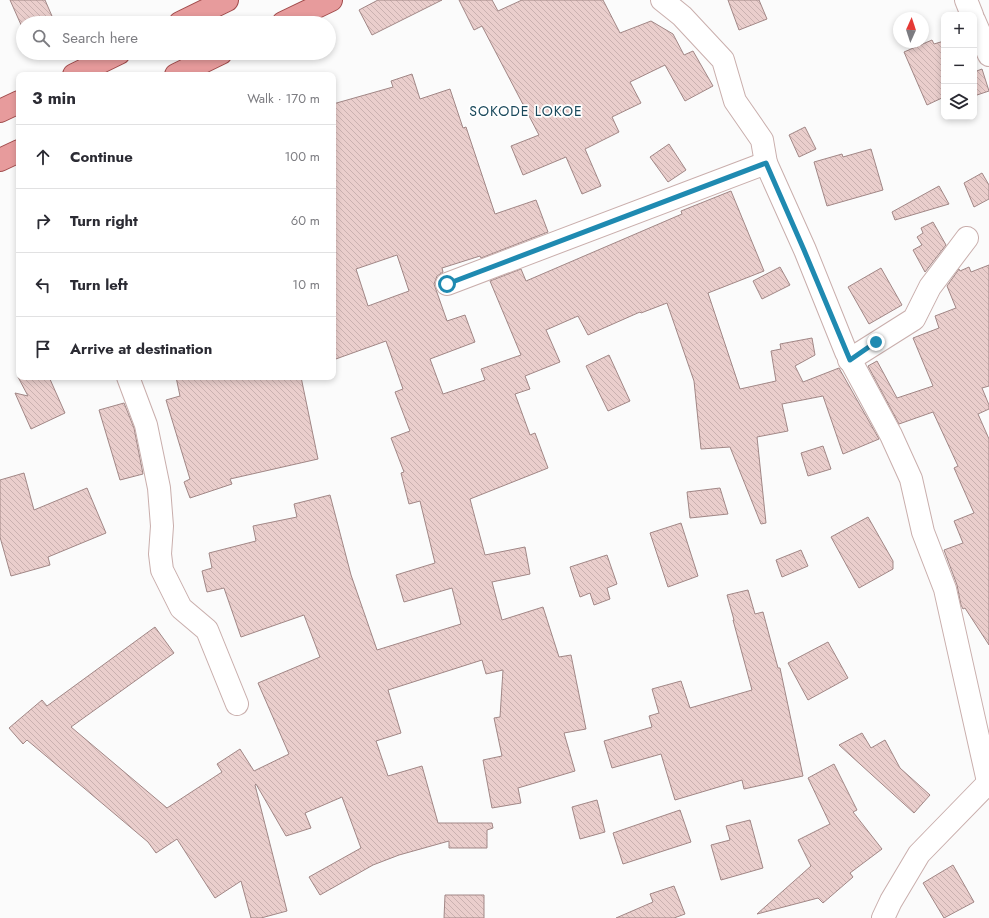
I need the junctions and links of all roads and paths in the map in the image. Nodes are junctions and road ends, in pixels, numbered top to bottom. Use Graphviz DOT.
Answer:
graph roads {
  1 [pos="227,0"];
  2 [pos="331,0"];
  3 [pos="662,0"];
  4 [pos="966,0"];
  5 [pos="971,12"];
  6 [pos="194,16"];
  7 [pos="298,16"];
  8 [pos="977,27"];
  9 [pos="989,56"];
  10 [pos="105,60"];
  11 [pos="207,60"];
  12 [pos="80,72"];
  13 [pos="182,72"];
  14 [pos="16,104"];
  15 [pos="0,112"];
  16 [pos="16,152"];
  17 [pos="0,160"];
  18 [pos="766,163"];
  19 [pos="967,238"];
  20 [pos="447,284"];
  21 [pos="850,360"];
  22 [pos="129,380"];
  23 [pos="238,704"];
  24 [pos="988,784"];
  25 [pos="883,918"];
  1 -- 6 [label="main road"];
  2 -- 7 [label="main road"];
  3 -- 18 [label="street"];
  4 -- 5 [label="street"];
  8 -- 9 [label="street"];
  10 -- 12 [label="main road"];
  11 -- 13 [label="main road"];
  14 -- 15 [label="main road"];
  16 -- 17 [label="main road"];
  18 -- 20 [label="street"];
  18 -- 21 [label="street"];
  19 -- 21 [label="street"];
  21 -- 24 [label="street"];
  22 -- 23 [label="street"];
  24 -- 25 [label="street"];
}
